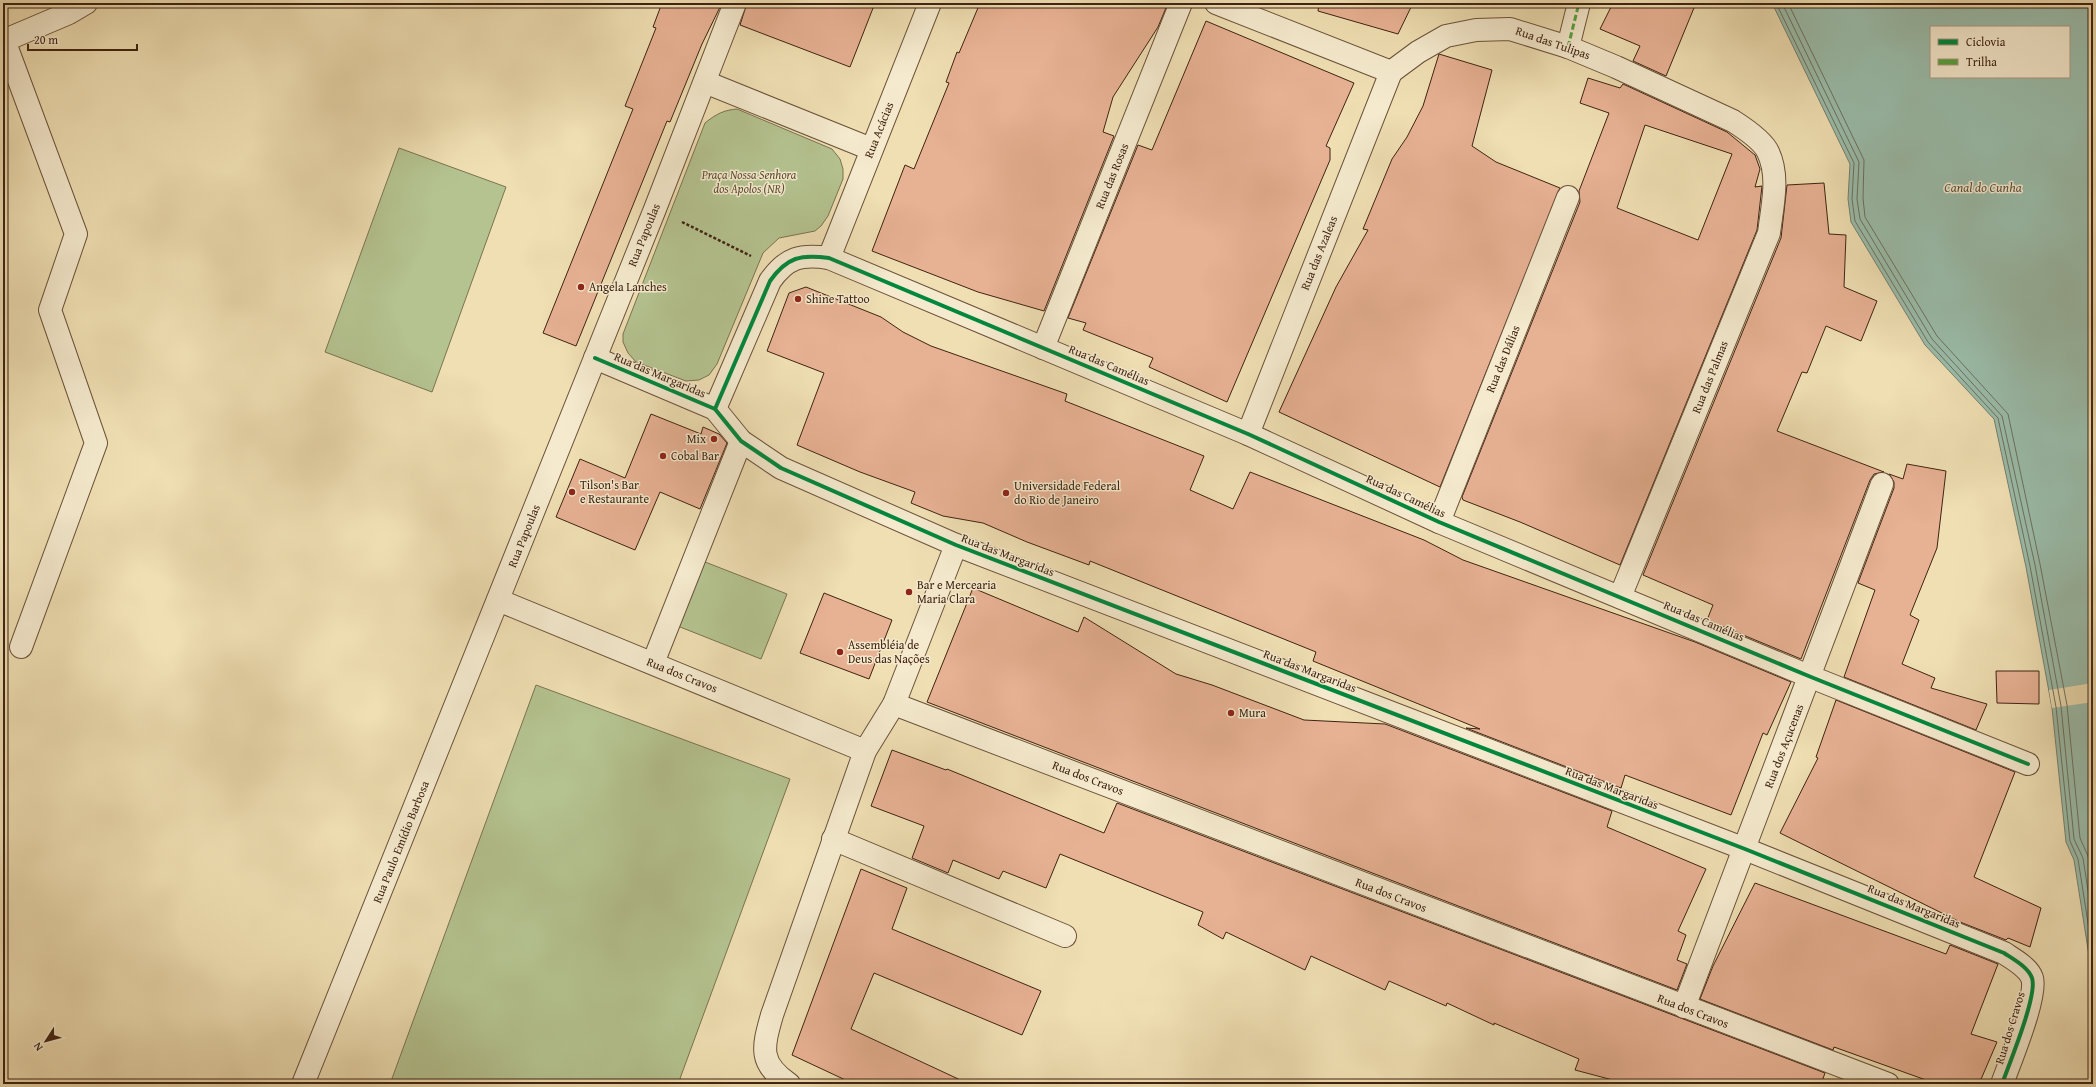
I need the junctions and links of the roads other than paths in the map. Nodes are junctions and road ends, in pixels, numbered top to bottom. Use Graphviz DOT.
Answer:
graph roads {
  1 [pos="86,3"];
  2 [pos="735,3"];
  3 [pos="930,3"];
  4 [pos="1181,3"];
  5 [pos="1216,3"];
  6 [pos="1579,3"];
  7 [pos="4,40"];
  8 [pos="1568,47"];
  9 [pos="1391,72"];
  10 [pos="705,82"];
  11 [pos="871,150"];
  12 [pos="1768,152"];
  13 [pos="1568,197"];
  14 [pos="829,258"];
  15 [pos="1043,348"];
  16 [pos="595,358"];
  17 [pos="715,409"];
  18 [pos="1248,434"];
  19 [pos="741,440"];
  20 [pos="1882,484"];
  21 [pos="1439,522"];
  22 [pos="956,545"];
  23 [pos="1620,597"];
  24 [pos="498,600"];
  25 [pos="21,647"];
  26 [pos="652,663"];
  27 [pos="1811,677"];
  28 [pos="894,704"];
  29 [pos="865,751"];
  30 [pos="2028,764"];
  31 [pos="833,839"];
  32 [pos="1745,849"];
  33 [pos="1065,936"];
  34 [pos="2032,978"];
  35 [pos="1684,1007"];
  36 [pos="303,1084"];
  37 [pos="789,1084"];
  38 [pos="1888,1084"];
  39 [pos="2002,1084"];
  1 -- 7 [label="street"];
  2 -- 10 [label="street, Rua Papoulas"];
  3 -- 11 [label="street, Rua Acácias"];
  4 -- 15 [label="street, Rua das Rosas"];
  5 -- 9 [label="street"];
  6 -- 8 [label="street"];
  7 -- 25 [label="street"];
  8 -- 9 [label="street, Rua das Tulipas"];
  8 -- 12 [label="street, Rua das Tulipas"];
  9 -- 18 [label="street, Rua das Azaleas"];
  10 -- 11 [label="street"];
  10 -- 16 [label="street, Rua Papoulas"];
  11 -- 14 [label="street, Rua Acácias"];
  12 -- 23 [label="street, Rua das Palmas"];
  13 -- 21 [label="street, Rua das Dálias"];
  14 -- 15 [label="street, Rua das Camélias"];
  14 -- 17 [label="street, Rua das Camélias"];
  15 -- 18 [label="street, Rua das Camélias"];
  16 -- 17 [label="street, Rua das Margaridas"];
  16 -- 24 [label="street, Rua Papoulas"];
  17 -- 19 [label="street, Rua das Margaridas"];
  18 -- 21 [label="street, Rua das Camélias"];
  19 -- 22 [label="street, Rua das Margaridas"];
  19 -- 26 [label="street"];
  20 -- 27 [label="street, Rua dos Açucenas"];
  21 -- 23 [label="street, Rua das Camélias"];
  22 -- 28 [label="street"];
  22 -- 32 [label="street, Rua das Margaridas"];
  23 -- 27 [label="street, Rua das Camélias"];
  24 -- 26 [label="street, Rua dos Cravos"];
  24 -- 36 [label="street, Rua Paulo Emídio Barbosa"];
  26 -- 29 [label="street, Rua dos Cravos"];
  27 -- 30 [label="street, Rua das Camélias"];
  27 -- 32 [label="street, Rua dos Açucenas"];
  28 -- 29 [label="street"];
  28 -- 35 [label="street, Rua dos Cravos"];
  29 -- 31 [label="street"];
  31 -- 33 [label="street"];
  31 -- 37 [label="street"];
  32 -- 34 [label="street, Rua das Margaridas"];
  32 -- 35 [label="street, Rua dos Açucenas"];
  34 -- 39 [label="street, Rua dos Cravos"];
  35 -- 38 [label="street, Rua dos Cravos"];
}
